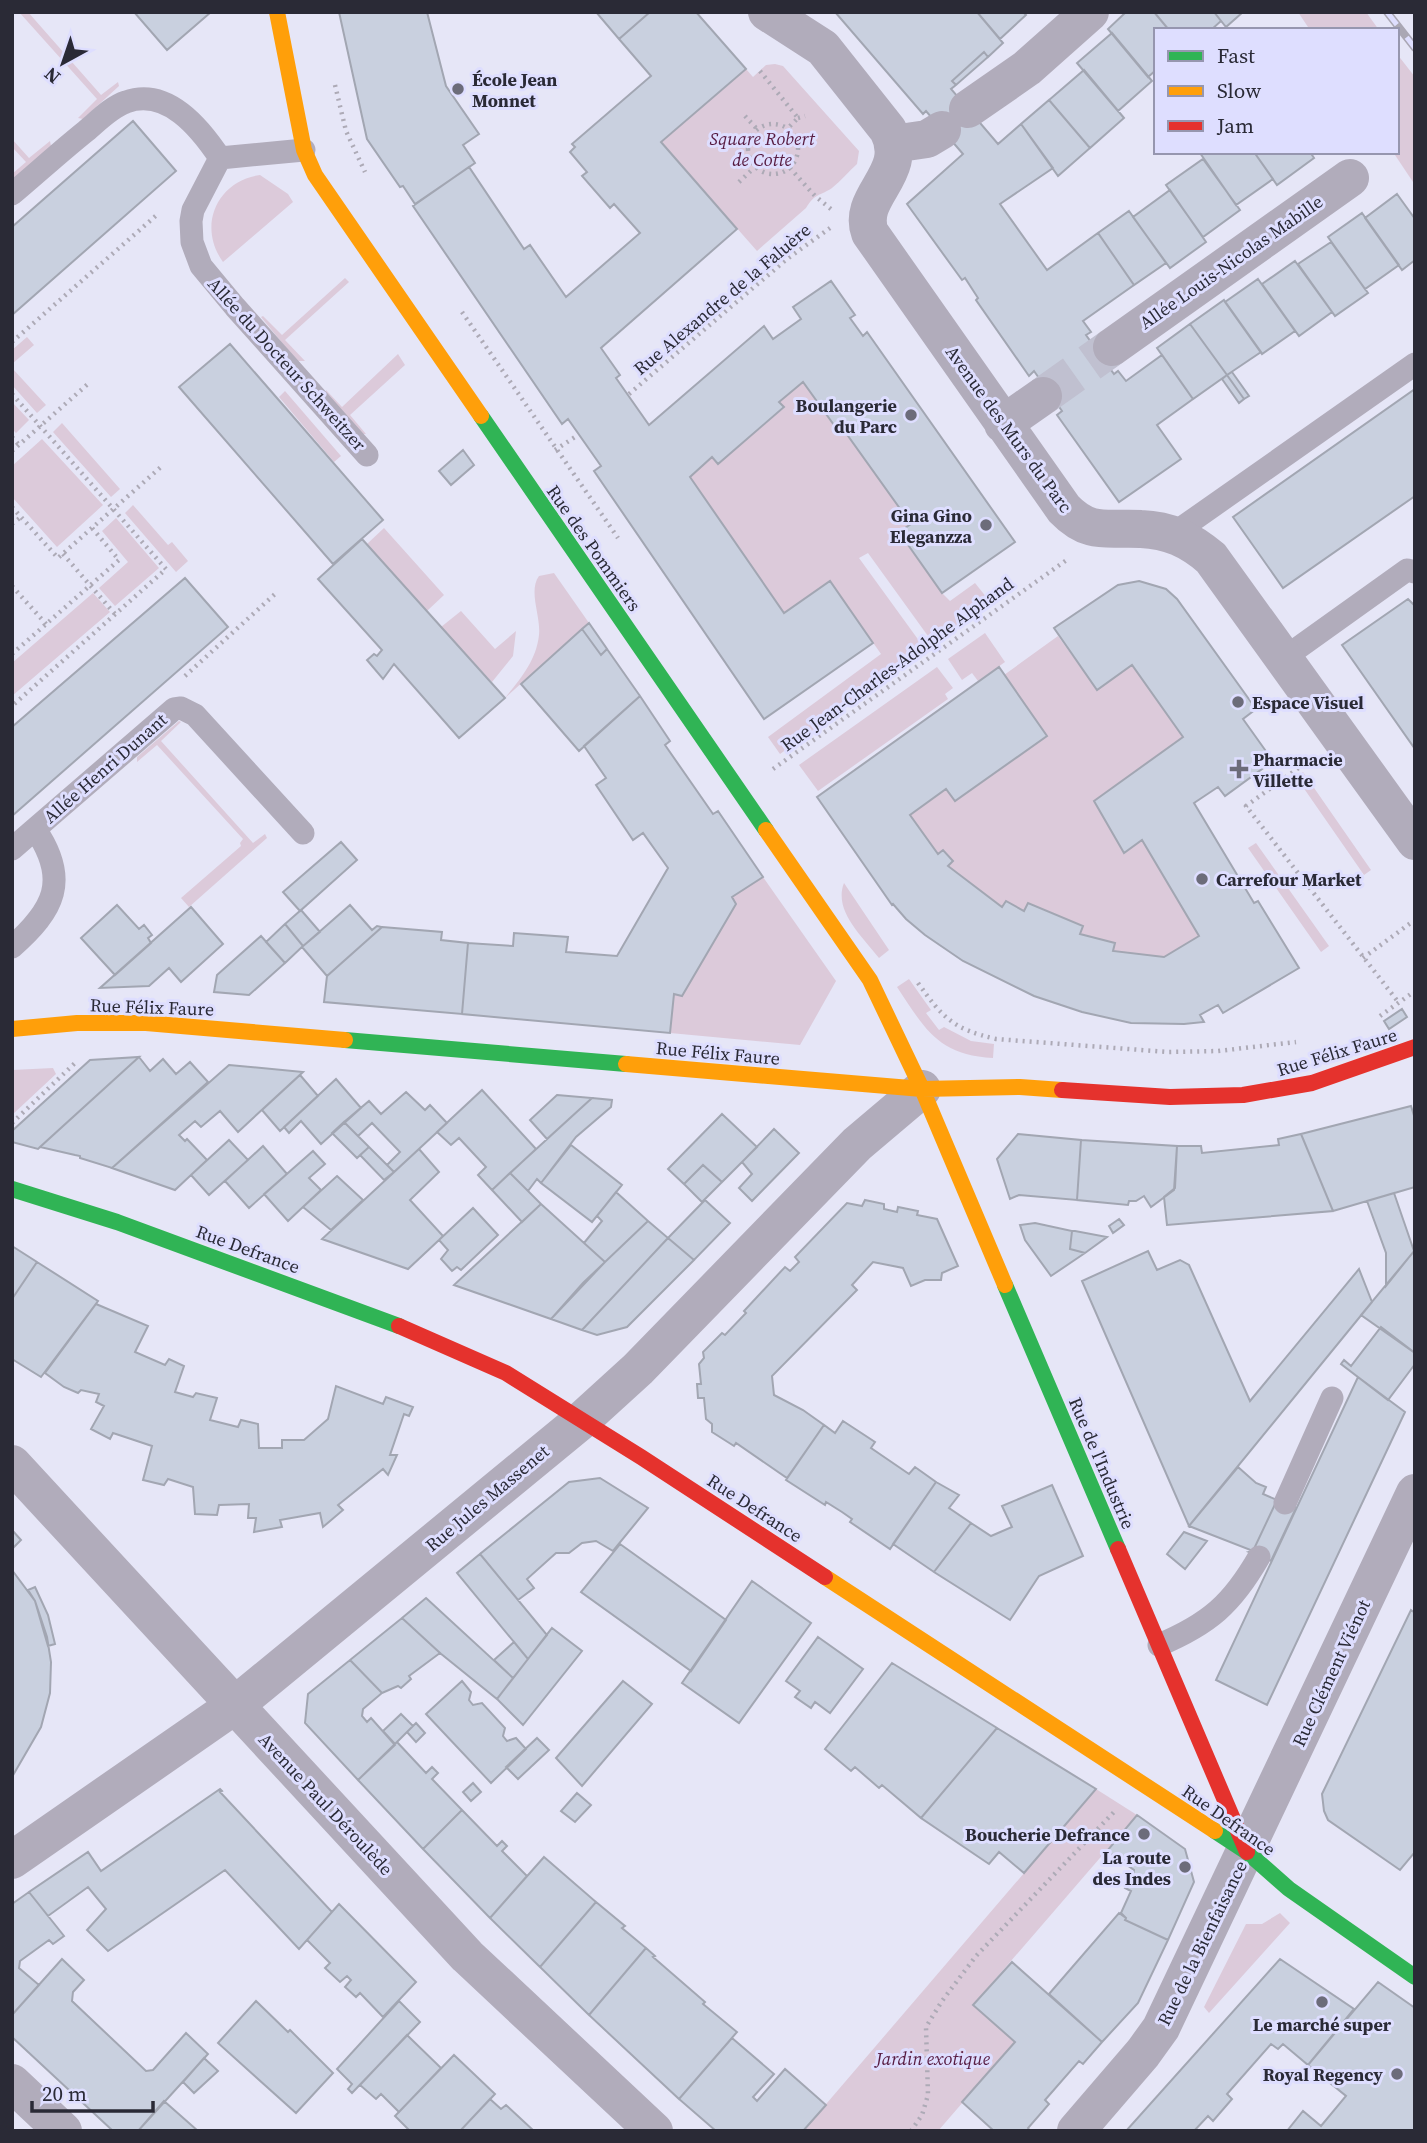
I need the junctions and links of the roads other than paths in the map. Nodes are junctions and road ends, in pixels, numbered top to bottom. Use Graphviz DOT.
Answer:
graph roads {
  1 [pos="277,12"];
  2 [pos="766,12"];
  3 [pos="1090,12"];
  4 [pos="893,144"];
  5 [pos="304,150"];
  6 [pos="220,158"];
  7 [pos="1350,178"];
  8 [pos="12,194"];
  9 [pos="1112,347"];
  10 [pos="1415,364"];
  11 [pos="1043,396"];
  12 [pos="1003,424"];
  13 [pos="368,455"];
  14 [pos="1174,534"];
  15 [pos="1415,572"];
  16 [pos="1284,658"];
  17 [pos="35,830"];
  18 [pos="303,833"];
  19 [pos="1415,841"];
  20 [pos="12,849"];
  21 [pos="12,947"];
  22 [pos="12,1029"];
  23 [pos="1415,1047"];
  24 [pos="922,1089"];
  25 [pos="12,1189"];
  26 [pos="1332,1398"];
  27 [pos="582,1420"];
  28 [pos="12,1464"];
  29 [pos="1285,1503"];
  30 [pos="1411,1511"];
  31 [pos="1259,1557"];
  32 [pos="1159,1645"];
  33 [pos="234,1706"];
  34 [pos="1247,1852"];
  35 [pos="12,1860"];
  36 [pos="1415,1977"];
  37 [pos="12,2083"];
  38 [pos="63,2131"];
  39 [pos="654,2131"];
  40 [pos="1076,2131"];
  1 -- 5 [label="main road, Rue des Pommiers"];
  2 -- 4 [label="street"];
  3 -- 4 [label="street"];
  4 -- 12 [label="street, Avenue des Murs du Parc"];
  5 -- 6 [label="lane"];
  5 -- 24 [label="main road, Rue des Pommiers"];
  6 -- 8 [label="lane"];
  6 -- 13 [label="lane, Allée du Docteur Schweitzer"];
  7 -- 9 [label="street, Allée Louis-Nicolas Mabille"];
  10 -- 14 [label="lane"];
  11 -- 12 [label="street"];
  12 -- 14 [label="street, Avenue des Murs du Parc"];
  14 -- 16 [label="street, Avenue des Murs du Parc"];
  15 -- 16 [label="lane"];
  16 -- 19 [label="street, Avenue des Murs du Parc"];
  17 -- 18 [label="lane, Allée Henri Dunant"];
  17 -- 20 [label="lane"];
  17 -- 21 [label="lane, Allée Henri Dunant"];
  22 -- 24 [label="main road, Rue Félix Faure"];
  23 -- 24 [label="main road, Rue Félix Faure"];
  24 -- 27 [label="street, Rue Jules Massenet"];
  24 -- 32 [label="main road, Rue de l'Industrie"];
  25 -- 27 [label="main road, Rue Defrance"];
  26 -- 29 [label="lane"];
  27 -- 33 [label="street, Rue Jules Massenet"];
  27 -- 34 [label="main road, Rue Defrance"];
  28 -- 33 [label="street, Avenue Paul Déroulède"];
  30 -- 34 [label="street, Rue Clément Viénot"];
  31 -- 32 [label="lane"];
  32 -- 34 [label="main road, Rue de l'Industrie"];
  33 -- 35 [label="street, Rue Jules Massenet"];
  33 -- 39 [label="street, Avenue Paul Déroulède"];
  34 -- 36 [label="main road, Rue Defrance"];
  34 -- 40 [label="street, Rue de la Bienfaisance"];
  37 -- 38 [label="street"];
}
